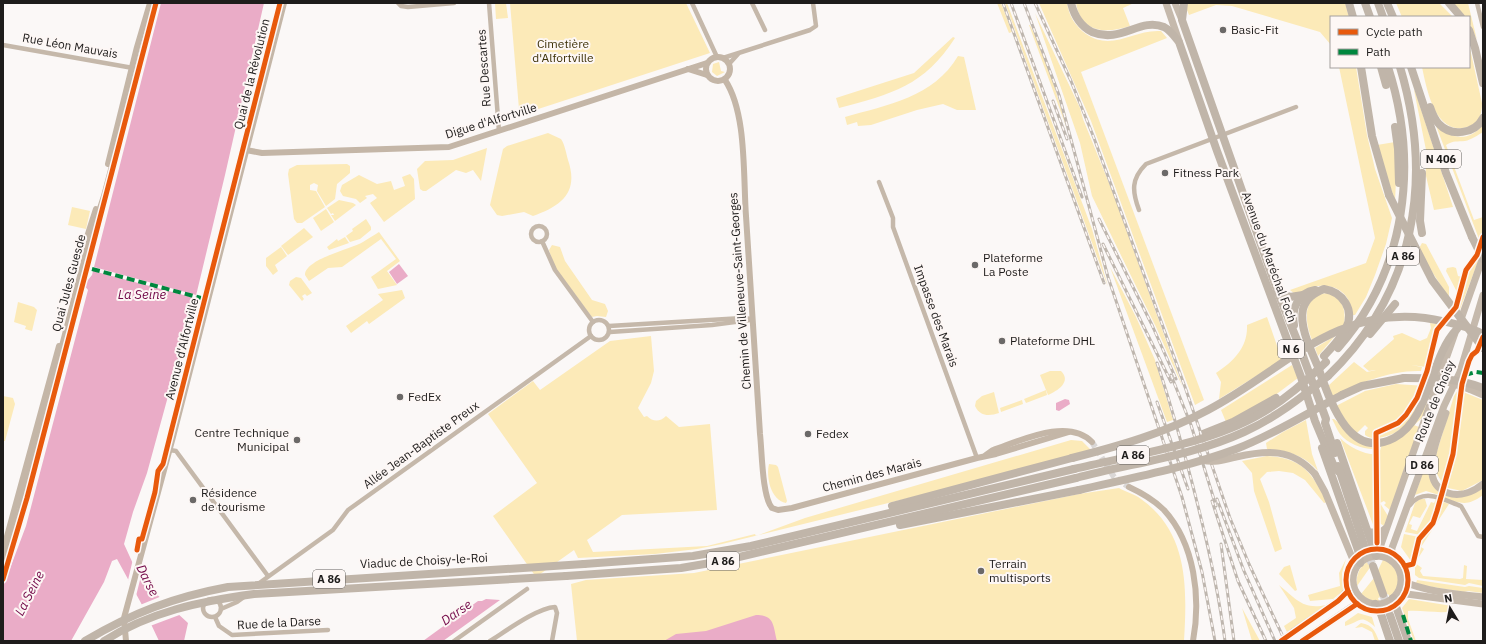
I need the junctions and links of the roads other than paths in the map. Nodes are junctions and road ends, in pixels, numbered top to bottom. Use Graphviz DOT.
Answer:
graph roads {
  1 [pos="150,3"];
  2 [pos="155,3"];
  3 [pos="284,3"];
  4 [pos="454,3"];
  5 [pos="489,3"];
  6 [pos="692,3"];
  7 [pos="752,3"];
  8 [pos="813,3"];
  9 [pos="1071,3"];
  10 [pos="1166,3"];
  11 [pos="1176,3"];
  12 [pos="1184,3"];
  13 [pos="1349,3"];
  14 [pos="1378,3"];
  15 [pos="1387,3"];
  16 [pos="1449,3"];
  17 [pos="1477,3"];
  18 [pos="399,4"];
  19 [pos="418,5"];
  20 [pos="1366,5"];
  21 [pos="1353,16"];
  22 [pos="1366,16"];
  23 [pos="1370,16"];
  24 [pos="1383,16"];
  25 [pos="1393,16"];
  26 [pos="1460,16"];
  27 [pos="1182,20"];
  28 [pos="1483,27"];
  29 [pos="765,30"];
  30 [pos="1470,33"];
  31 [pos="1179,42"];
  32 [pos="3,44"];
  33 [pos="738,54"];
  34 [pos="720,58"];
  35 [pos="707,63"];
  36 [pos="729,64"];
  37 [pos="135,68"];
  38 [pos="1360,68"];
  39 [pos="1381,68"];
  40 [pos="1388,68"];
  41 [pos="1400,68"];
  42 [pos="1411,68"];
  43 [pos="688,69"];
  44 [pos="707,75"];
  45 [pos="1415,78"];
  46 [pos="725,80"];
  47 [pos="1483,83"];
  48 [pos="1386,85"];
  49 [pos="1296,107"];
  50 [pos="1483,118"];
  51 [pos="1394,127"];
  52 [pos="499,131"];
  53 [pos="1222,134"];
  54 [pos="1212,138"];
  55 [pos="1417,147"];
  56 [pos="246,150"];
  57 [pos="879,182"];
  58 [pos="1139,210"];
  59 [pos="1422,233"];
  60 [pos="542,241"];
  61 [pos="1393,248"];
  62 [pos="1483,258"];
  63 [pos="1264,278"];
  64 [pos="1324,289"];
  65 [pos="1278,293"];
  66 [pos="1303,294"];
  67 [pos="1483,295"];
  68 [pos="1395,304"];
  69 [pos="752,320"];
  70 [pos="593,322"];
  71 [pos="609,329"];
  72 [pos="1457,329"];
  73 [pos="1483,334"];
  74 [pos="591,336"];
  75 [pos="1297,340"];
  76 [pos="1483,348"];
  77 [pos="1350,352"];
  78 [pos="1325,359"];
  79 [pos="1440,379"];
  80 [pos="1483,388"];
  81 [pos="1453,389"];
  82 [pos="1483,395"];
  83 [pos="1326,419"];
  84 [pos="1315,421"];
  85 [pos="1191,441"];
  86 [pos="1092,442"];
  87 [pos="170,450"];
  88 [pos="977,458"];
  89 [pos="1202,460"];
  90 [pos="1338,471"];
  91 [pos="1483,484"];
  92 [pos="1129,487"];
  93 [pos="769,503"];
  94 [pos="1405,513"];
  95 [pos="874,516"];
  96 [pos="877,526"];
  97 [pos="1386,528"];
  98 [pos="1369,532"];
  99 [pos="1483,537"];
  100 [pos="1364,545"];
  101 [pos="3,552"];
  102 [pos="1376,556"];
  103 [pos="1391,560"];
  104 [pos="1358,565"];
  105 [pos="1373,566"];
  106 [pos="3,568"];
  107 [pos="268,576"];
  108 [pos="1402,581"];
  109 [pos="1352,586"];
  110 [pos="527,589"];
  111 [pos="1383,594"];
  112 [pos="1396,596"];
  113 [pos="1483,597"];
  114 [pos="1362,600"];
  115 [pos="1375,604"];
  116 [pos="1483,604"];
  117 [pos="221,609"];
  118 [pos="1390,615"];
  119 [pos="214,617"];
  120 [pos="328,630"];
  121 [pos="85,641"];
  122 [pos="104,641"];
  123 [pos="126,641"];
  124 [pos="454,641"];
  125 [pos="490,641"];
  126 [pos="552,641"];
  127 [pos="1193,641"];
  128 [pos="1281,641"];
  129 [pos="1302,641"];
  130 [pos="1390,641"];
  131 [pos="1399,641"];
  132 [pos="1408,641"];
  1 -- 37 [label="main road, Quai Jules Guesde"];
  2 -- 37 [label="main road, Quai Jules Guesde"];
  3 -- 56 [label="main road, Quai de la Révolution"];
  4 -- 19 [label="street"];
  5 -- 52 [label="street, Rue Descartes"];
  6 -- 34 [label="street"];
  7 -- 29 [label="street"];
  8 -- 33 [label="street"];
  9 -- 31 [label="highway"];
  10 -- 31 [label="main road, Avenue du Maréchal Foch / N 6"];
  11 -- 27 [label="main road, Avenue du Maréchal Foch / N 6"];
  12 -- 27 [label="highway"];
  13 -- 21 [label="highway"];
  14 -- 24 [label="highway"];
  15 -- 25 [label="highway"];
  16 -- 26 [label="highway"];
  17 -- 28 [label="street"];
  18 -- 19 [label="street"];
  20 -- 22 [label="highway"];
  20 -- 23 [label="highway"];
  27 -- 53 [label="highway, Avenue du Maréchal Foch / N 6"];
  30 -- 47 [label="highway"];
  31 -- 54 [label="highway, Avenue du Maréchal Foch / N 6"];
  32 -- 37 [label="street, Rue Léon Mauvais"];
  33 -- 34 [label="street"];
  33 -- 36 [label="street"];
  34 -- 35 [label="main road"];
  34 -- 36 [label="main road"];
  35 -- 43 [label="main road, Digue d'Alfortville"];
  35 -- 44 [label="main road"];
  36 -- 46 [label="main road"];
  37 -- 101 [label="main road, Quai Jules Guesde"];
  37 -- 106 [label="main road, Quai Jules Guesde"];
  38 -- 76 [label="highway, bridge"];
  39 -- 48 [label="highway"];
  40 -- 61 [label="highway, A 86"];
  41 -- 55 [label="highway, A 86"];
  42 -- 45 [label="highway, N 406"];
  43 -- 44 [label="main road"];
  43 -- 52 [label="main road, Digue d'Alfortville"];
  44 -- 46 [label="main road"];
  45 -- 50 [label="highway"];
  45 -- 62 [label="highway, N 406, bridge"];
  46 -- 69 [label="main road, Chemin de Villeneuve-Saint-Georges"];
  49 -- 53 [label="street"];
  51 -- 61 [label="highway"];
  52 -- 56 [label="main road, Digue d'Alfortville"];
  53 -- 54 [label="street"];
  53 -- 65 [label="highway, Avenue du Maréchal Foch / N 6"];
  54 -- 58 [label="street"];
  54 -- 63 [label="highway, Avenue du Maréchal Foch / N 6"];
  55 -- 59 [label="highway"];
  55 -- 77 [label="highway, A 86"];
  56 -- 87 [label="main road, Quai de la Révolution"];
  57 -- 88 [label="street, Impasse des Marais"];
  60 -- 70 [label="street"];
  61 -- 78 [label="highway, A 86"];
  62 -- 72 [label="main road, Route de Choisy / D 86"];
  63 -- 65 [label="highway"];
  63 -- 84 [label="highway, Avenue du Maréchal Foch / N 6"];
  64 -- 66 [label="highway"];
  64 -- 72 [label="highway"];
  64 -- 78 [label="highway"];
  65 -- 66 [label="highway"];
  65 -- 75 [label="highway, Avenue du Maréchal Foch / N 6"];
  66 -- 75 [label="highway"];
  67 -- 81 [label="main road, Route de Choisy / D 86"];
  68 -- 77 [label="highway"];
  69 -- 71 [label="street"];
  69 -- 93 [label="main road, Chemin de Villeneuve-Saint-Georges"];
  70 -- 71 [label="street"];
  70 -- 74 [label="street"];
  71 -- 74 [label="street"];
  72 -- 97 [label="main road, Route de Choisy / D 86"];
  73 -- 95 [label="highway, bridge"];
  74 -- 107 [label="street, Allée Jean-Baptiste Preux"];
  75 -- 83 [label="highway, Avenue du Maréchal Foch / N 6"];
  77 -- 96 [label="highway, A 86, bridge"];
  78 -- 85 [label="highway, bridge"];
  78 -- 85 [label="highway, A 86, bridge"];
  79 -- 80 [label="highway, bridge"];
  79 -- 82 [label="main road, bridge"];
  79 -- 89 [label="highway, bridge"];
  81 -- 91 [label="main road"];
  81 -- 94 [label="main road, Route de Choisy / D 86"];
  83 -- 90 [label="highway, Avenue du Maréchal Foch / N 6"];
  83 -- 98 [label="highway"];
  84 -- 90 [label="highway, Avenue du Maréchal Foch / N 6"];
  84 -- 104 [label="highway"];
  85 -- 95 [label="highway, A 86, bridge"];
  86 -- 88 [label="main road, Chemin des Marais"];
  87 -- 107 [label="street"];
  87 -- 123 [label="main road, Quai de la Révolution"];
  88 -- 93 [label="main road, Chemin des Marais"];
  89 -- 96 [label="highway, bridge"];
  89 -- 104 [label="main road, bridge"];
  90 -- 100 [label="highway, Avenue du Maréchal Foch / N 6"];
  92 -- 127 [label="main road"];
  94 -- 99 [label="street"];
  94 -- 103 [label="main road, Route de Choisy / D 86"];
  95 -- 121 [label="highway, Viaduc de Choisy-le-Roi / A 86, bridge"];
  96 -- 122 [label="highway, Viaduc de Choisy-le-Roi / A 86, bridge"];
  97 -- 98 [label="main road"];
  97 -- 102 [label="main road, Route de Choisy / D 86"];
  98 -- 102 [label="highway"];
  102 -- 103 [label="main road"];
  102 -- 104 [label="main road"];
  103 -- 108 [label="main road"];
  104 -- 109 [label="main road"];
  105 -- 111 [label="highway"];
  107 -- 117 [label="street, Allée Jean-Baptiste Preux"];
  108 -- 112 [label="main road"];
  108 -- 113 [label="main road"];
  109 -- 114 [label="main road"];
  109 -- 128 [label="main road, bridge"];
  110 -- 124 [label="street"];
  112 -- 115 [label="main road"];
  112 -- 116 [label="main road"];
  112 -- 132 [label="highway"];
  114 -- 115 [label="main road"];
  114 -- 129 [label="main road"];
  115 -- 130 [label="highway"];
  117 -- 119 [label="street"];
  117 -- 119 [label="street"];
  118 -- 131 [label="highway"];
  119 -- 120 [label="street, Rue de la Darse"];
  125 -- 126 [label="street"];
}
